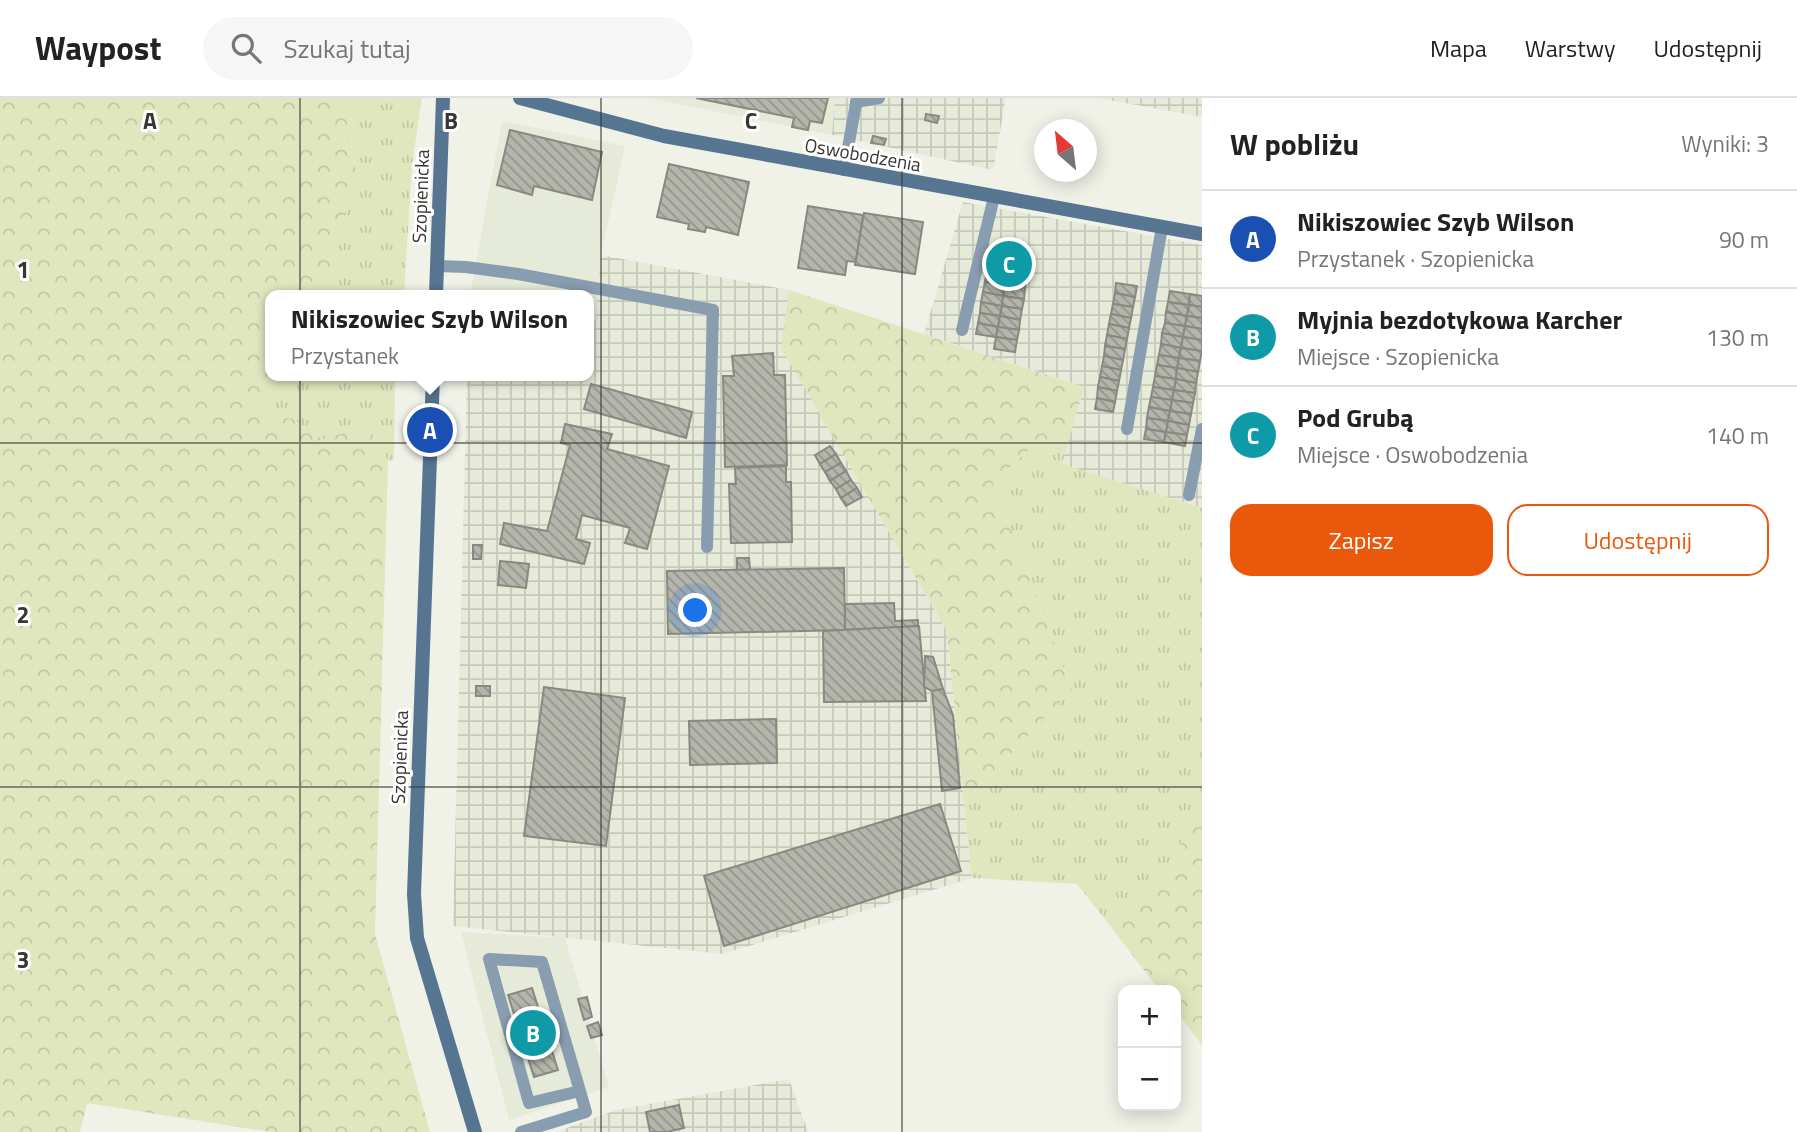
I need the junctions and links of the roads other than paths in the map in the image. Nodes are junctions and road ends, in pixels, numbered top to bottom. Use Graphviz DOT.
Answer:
graph roads {
  1 [pos="443,98"];
  2 [pos="520,98"];
  3 [pos="879,98"];
  4 [pos="857,100"];
  5 [pos="844,170"];
  6 [pos="994,197"];
  7 [pos="1162,227"];
  8 [pos="1202,234"];
  9 [pos="437,266"];
  10 [pos="436,290"];
  11 [pos="962,331"];
  12 [pos="433,381"];
  13 [pos="1127,429"];
  14 [pos="1202,429"];
  15 [pos="1189,495"];
  16 [pos="707,547"];
  17 [pos="580,1091"];
  18 [pos="475,1132"];
  19 [pos="521,1132"];
  1 -- 9 [label="street, Szopienicka"];
  2 -- 5 [label="street, Oswobodzenia"];
  3 -- 4 [label="lane"];
  4 -- 5 [label="lane"];
  5 -- 6 [label="street, Oswobodzenia"];
  6 -- 7 [label="street, Oswobodzenia"];
  6 -- 11 [label="lane"];
  7 -- 8 [label="street, Oswobodzenia"];
  7 -- 13 [label="lane"];
  9 -- 10 [label="street, Szopienicka"];
  9 -- 16 [label="lane"];
  12 -- 18 [label="street, Szopienicka"];
  14 -- 15 [label="lane"];
  17 -- 17 [label="lane"];
  17 -- 19 [label="lane"];
}
